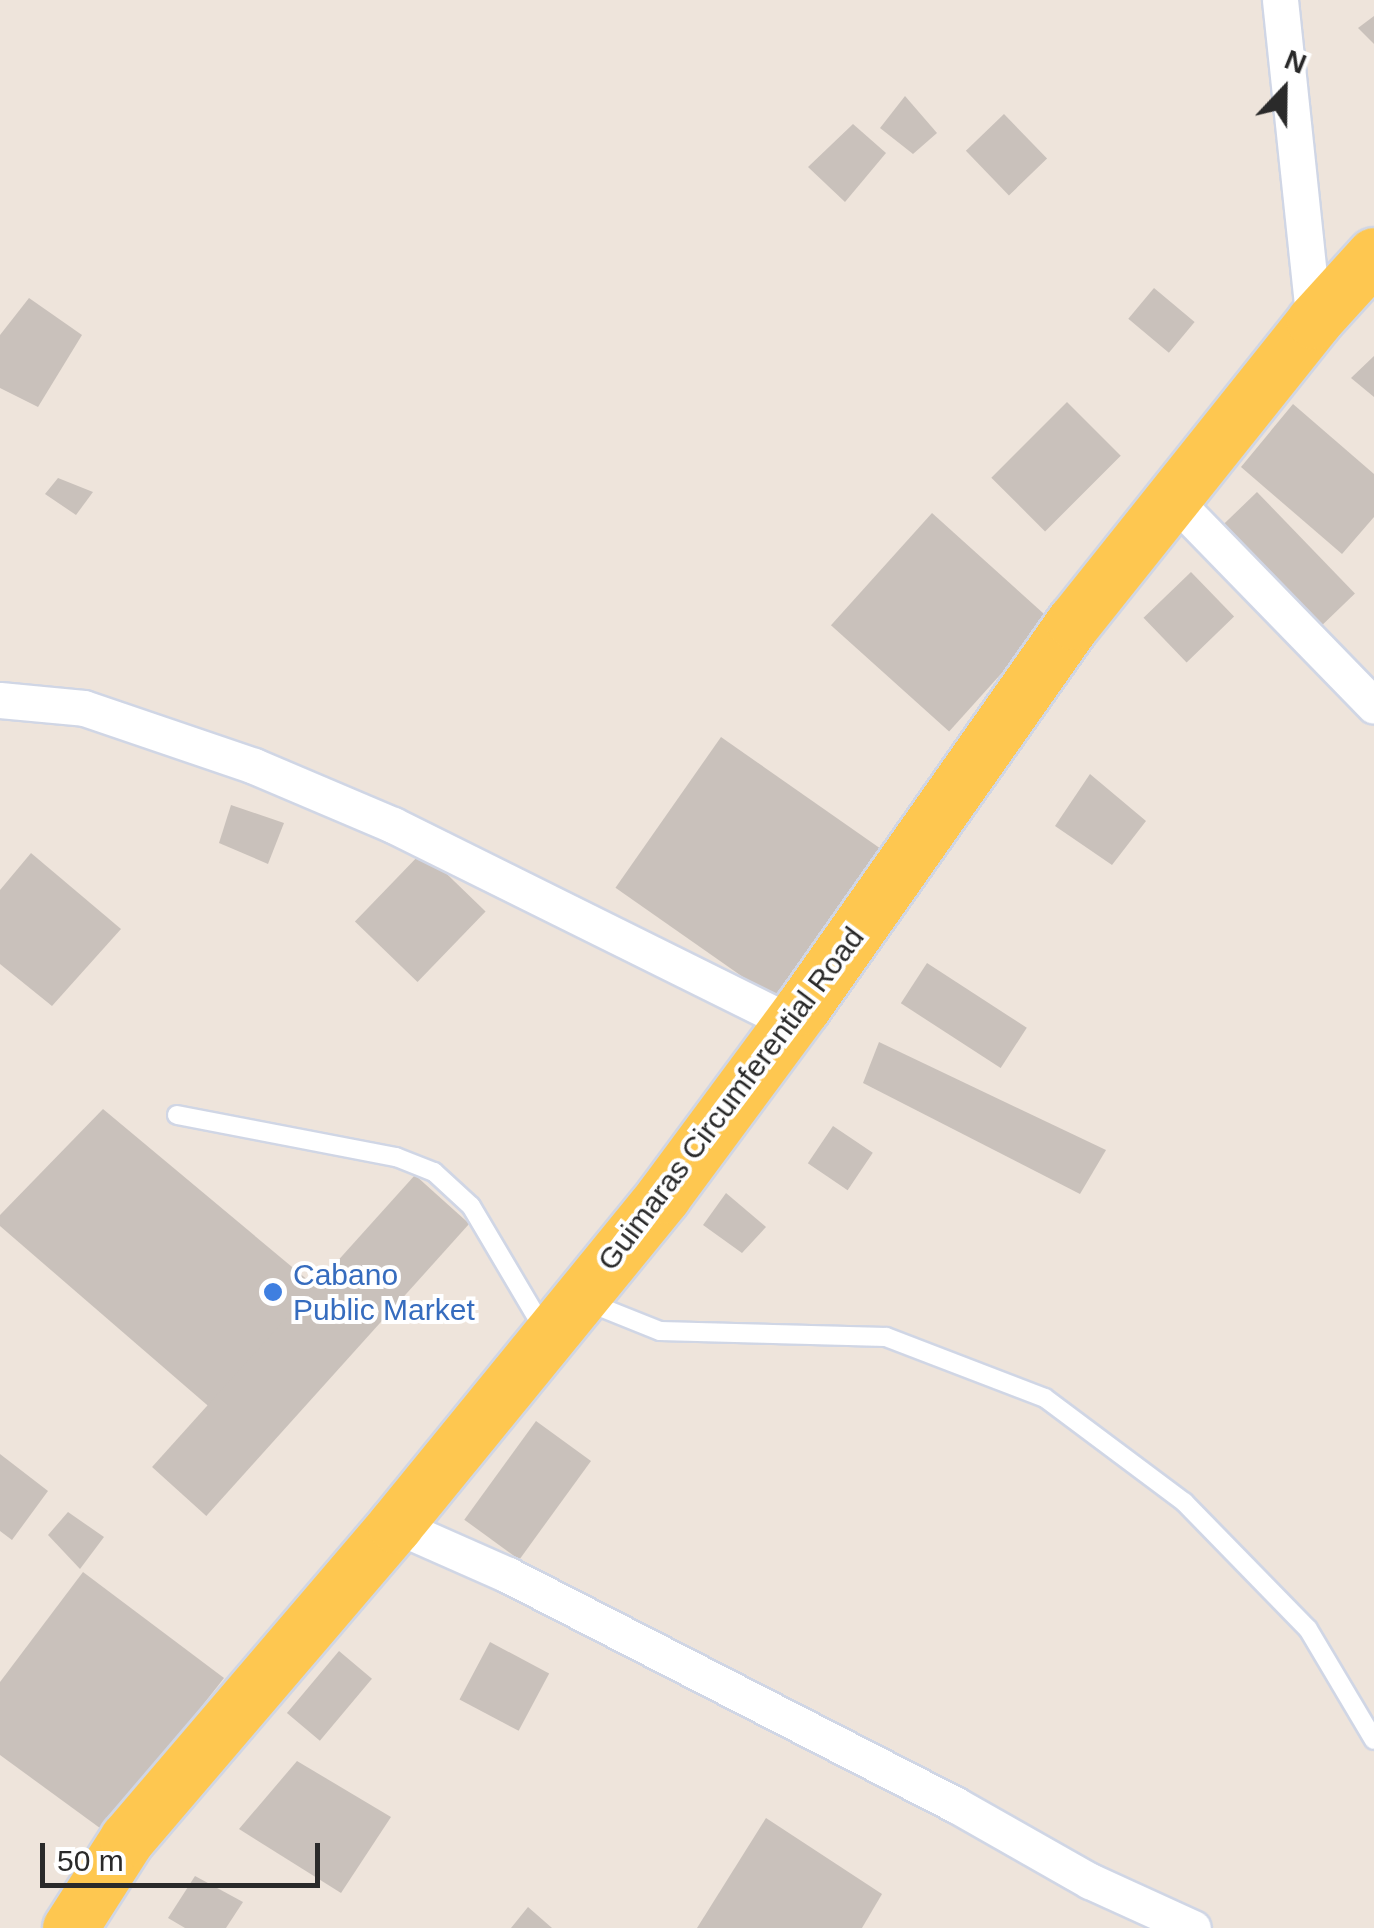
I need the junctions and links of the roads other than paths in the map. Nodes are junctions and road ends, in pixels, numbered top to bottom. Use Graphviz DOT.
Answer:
graph roads {
  1 [pos="1280,0"];
  2 [pos="1374,255"];
  3 [pos="1314,320"];
  4 [pos="1171,497"];
  5 [pos="0,700"];
  6 [pos="1374,706"];
  7 [pos="791,1023"];
  8 [pos="176,1116"];
  9 [pos="564,1318"];
  10 [pos="396,1525"];
  11 [pos="1374,1740"];
  12 [pos="70,1928"];
  13 [pos="1193,1928"];
  1 -- 3 [label="street"];
  2 -- 3 [label="main road, Guimaras Circumferential Road"];
  3 -- 4 [label="main road, Guimaras Circumferential Road"];
  4 -- 6 [label="street"];
  4 -- 7 [label="main road, Guimaras Circumferential Road"];
  5 -- 7 [label="street"];
  7 -- 9 [label="main road, Guimaras Circumferential Road"];
  8 -- 9 [label="lane"];
  9 -- 10 [label="main road, Guimaras Circumferential Road"];
  9 -- 11 [label="lane"];
  10 -- 12 [label="main road, Guimaras Circumferential Road"];
  10 -- 13 [label="street"];
}
